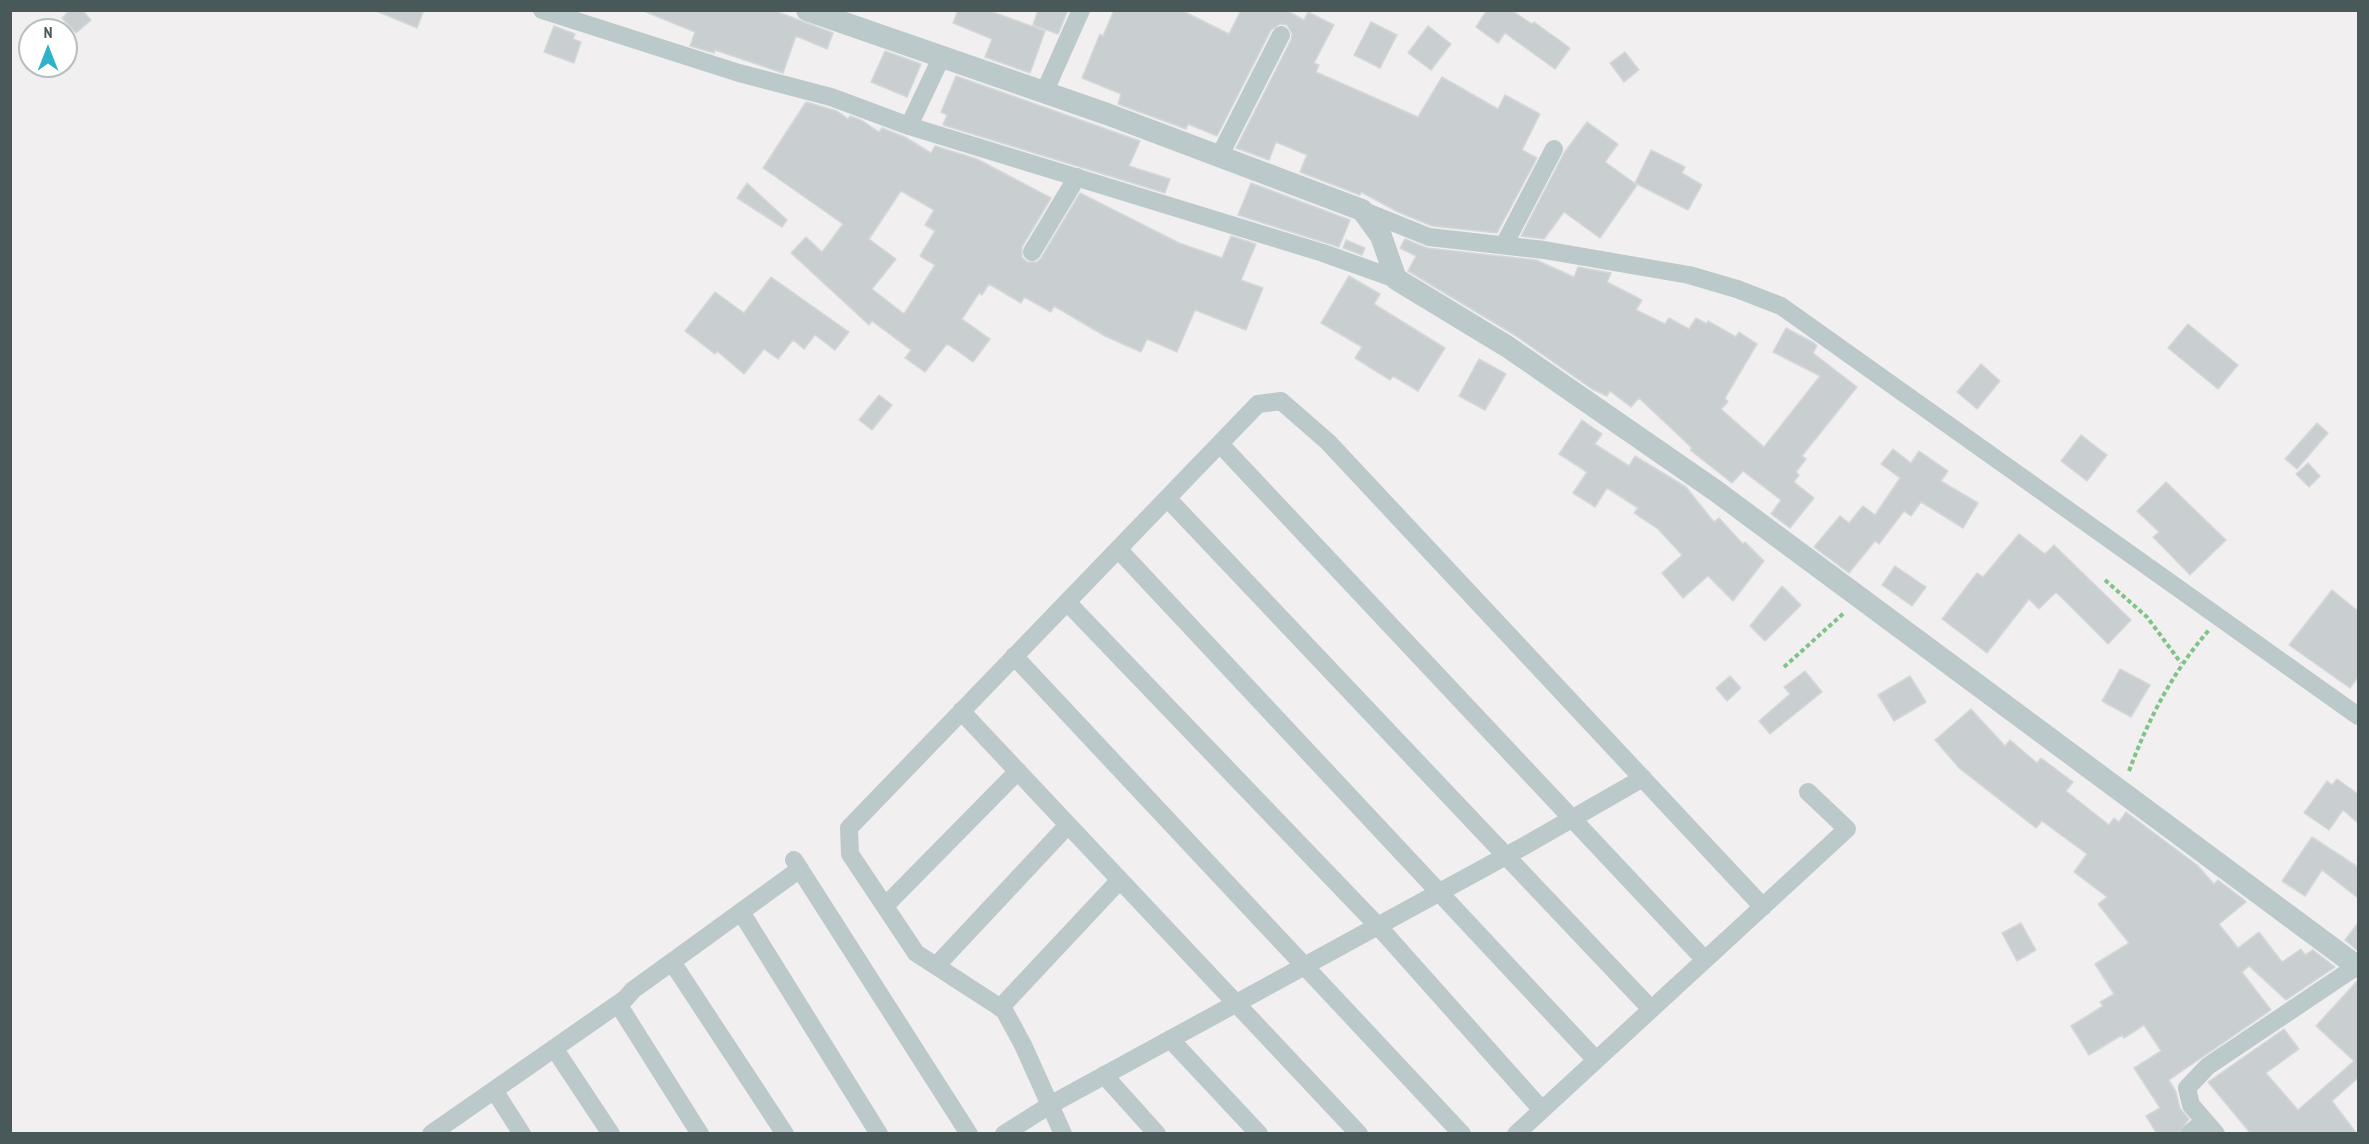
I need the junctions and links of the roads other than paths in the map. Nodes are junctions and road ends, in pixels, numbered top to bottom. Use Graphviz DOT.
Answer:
graph roads {
  1 [pos="542,10"];
  2 [pos="807,10"];
  3 [pos="1081,10"];
  4 [pos="1281,35"];
  5 [pos="941,58"];
  6 [pos="1044,93"];
  7 [pos="909,126"];
  8 [pos="1554,149"];
  9 [pos="1220,156"];
  10 [pos="1077,177"];
  11 [pos="1362,210"];
  12 [pos="1504,244"];
  13 [pos="1032,252"];
  14 [pos="1396,279"];
  15 [pos="1220,444"];
  16 [pos="1167,498"];
  17 [pos="1118,549"];
  18 [pos="1067,602"];
  19 [pos="1014,656"];
  20 [pos="961,711"];
  21 [pos="2358,716"];
  22 [pos="1018,771"];
  23 [pos="1643,778"];
  24 [pos="1808,792"];
  25 [pos="1573,818"];
  26 [pos="1068,825"];
  27 [pos="1506,856"];
  28 [pos="1119,881"];
  29 [pos="1439,893"];
  30 [pos="885,906"];
  31 [pos="1763,906"];
  32 [pos="741,912"];
  33 [pos="1378,926"];
  34 [pos="1705,960"];
  35 [pos="672,962"];
  36 [pos="936,966"];
  37 [pos="1304,966"];
  38 [pos="2358,967"];
  39 [pos="1238,1003"];
  40 [pos="618,1004"];
  41 [pos="1000,1008"];
  42 [pos="1651,1009"];
  43 [pos="1170,1039"];
  44 [pos="554,1048"];
  45 [pos="1596,1060"];
  46 [pos="1104,1075"];
  47 [pos="494,1090"];
  48 [pos="1050,1105"];
  49 [pos="1542,1110"];
  50 [pos="2210,1127"];
  51 [pos="432,1133"];
  52 [pos="522,1134"];
  53 [pos="611,1134"];
  54 [pos="700,1134"];
  55 [pos="785,1134"];
  56 [pos="879,1134"];
  57 [pos="969,1134"];
  58 [pos="1004,1134"];
  59 [pos="1063,1134"];
  60 [pos="1157,1134"];
  61 [pos="1259,1134"];
  62 [pos="1359,1134"];
  63 [pos="1462,1134"];
  64 [pos="1516,1134"];
  65 [pos="2189,1134"];
  1 -- 7 [label="street"];
  2 -- 5 [label="street"];
  3 -- 6 [label="street"];
  4 -- 9 [label="street"];
  5 -- 6 [label="street"];
  5 -- 7 [label="street"];
  6 -- 9 [label="street"];
  7 -- 10 [label="street"];
  8 -- 12 [label="street"];
  9 -- 11 [label="street"];
  10 -- 13 [label="street"];
  10 -- 14 [label="street"];
  11 -- 12 [label="street"];
  11 -- 14 [label="street"];
  12 -- 21 [label="street"];
  14 -- 38 [label="street"];
  15 -- 16 [label="street"];
  15 -- 23 [label="street"];
  15 -- 25 [label="street"];
  16 -- 17 [label="street"];
  16 -- 27 [label="street"];
  17 -- 18 [label="street"];
  17 -- 29 [label="street"];
  18 -- 19 [label="street"];
  18 -- 33 [label="street"];
  19 -- 20 [label="street"];
  19 -- 37 [label="street"];
  20 -- 22 [label="street"];
  20 -- 30 [label="street"];
  22 -- 26 [label="street"];
  22 -- 30 [label="street"];
  23 -- 25 [label="street"];
  23 -- 31 [label="street"];
  24 -- 31 [label="street"];
  25 -- 27 [label="street"];
  25 -- 34 [label="street"];
  26 -- 28 [label="street"];
  26 -- 36 [label="street"];
  27 -- 29 [label="street"];
  27 -- 42 [label="street"];
  28 -- 39 [label="street"];
  28 -- 41 [label="street"];
  29 -- 33 [label="street"];
  29 -- 45 [label="street"];
  30 -- 36 [label="street"];
  31 -- 34 [label="street"];
  32 -- 35 [label="street"];
  32 -- 56 [label="street"];
  32 -- 57 [label="street"];
  33 -- 37 [label="street"];
  33 -- 49 [label="street"];
  34 -- 42 [label="street"];
  35 -- 40 [label="street"];
  35 -- 55 [label="street"];
  36 -- 41 [label="street"];
  37 -- 39 [label="street"];
  37 -- 63 [label="street"];
  38 -- 50 [label="street"];
  39 -- 43 [label="street"];
  39 -- 62 [label="street"];
  40 -- 44 [label="street"];
  40 -- 54 [label="street"];
  41 -- 48 [label="street"];
  42 -- 45 [label="street"];
  43 -- 46 [label="street"];
  43 -- 61 [label="street"];
  44 -- 47 [label="street"];
  44 -- 53 [label="street"];
  45 -- 49 [label="street"];
  46 -- 48 [label="street"];
  46 -- 60 [label="street"];
  47 -- 51 [label="street"];
  47 -- 52 [label="street"];
  48 -- 58 [label="street"];
  48 -- 59 [label="street"];
  49 -- 64 [label="street"];
  50 -- 65 [label="street"];
}
